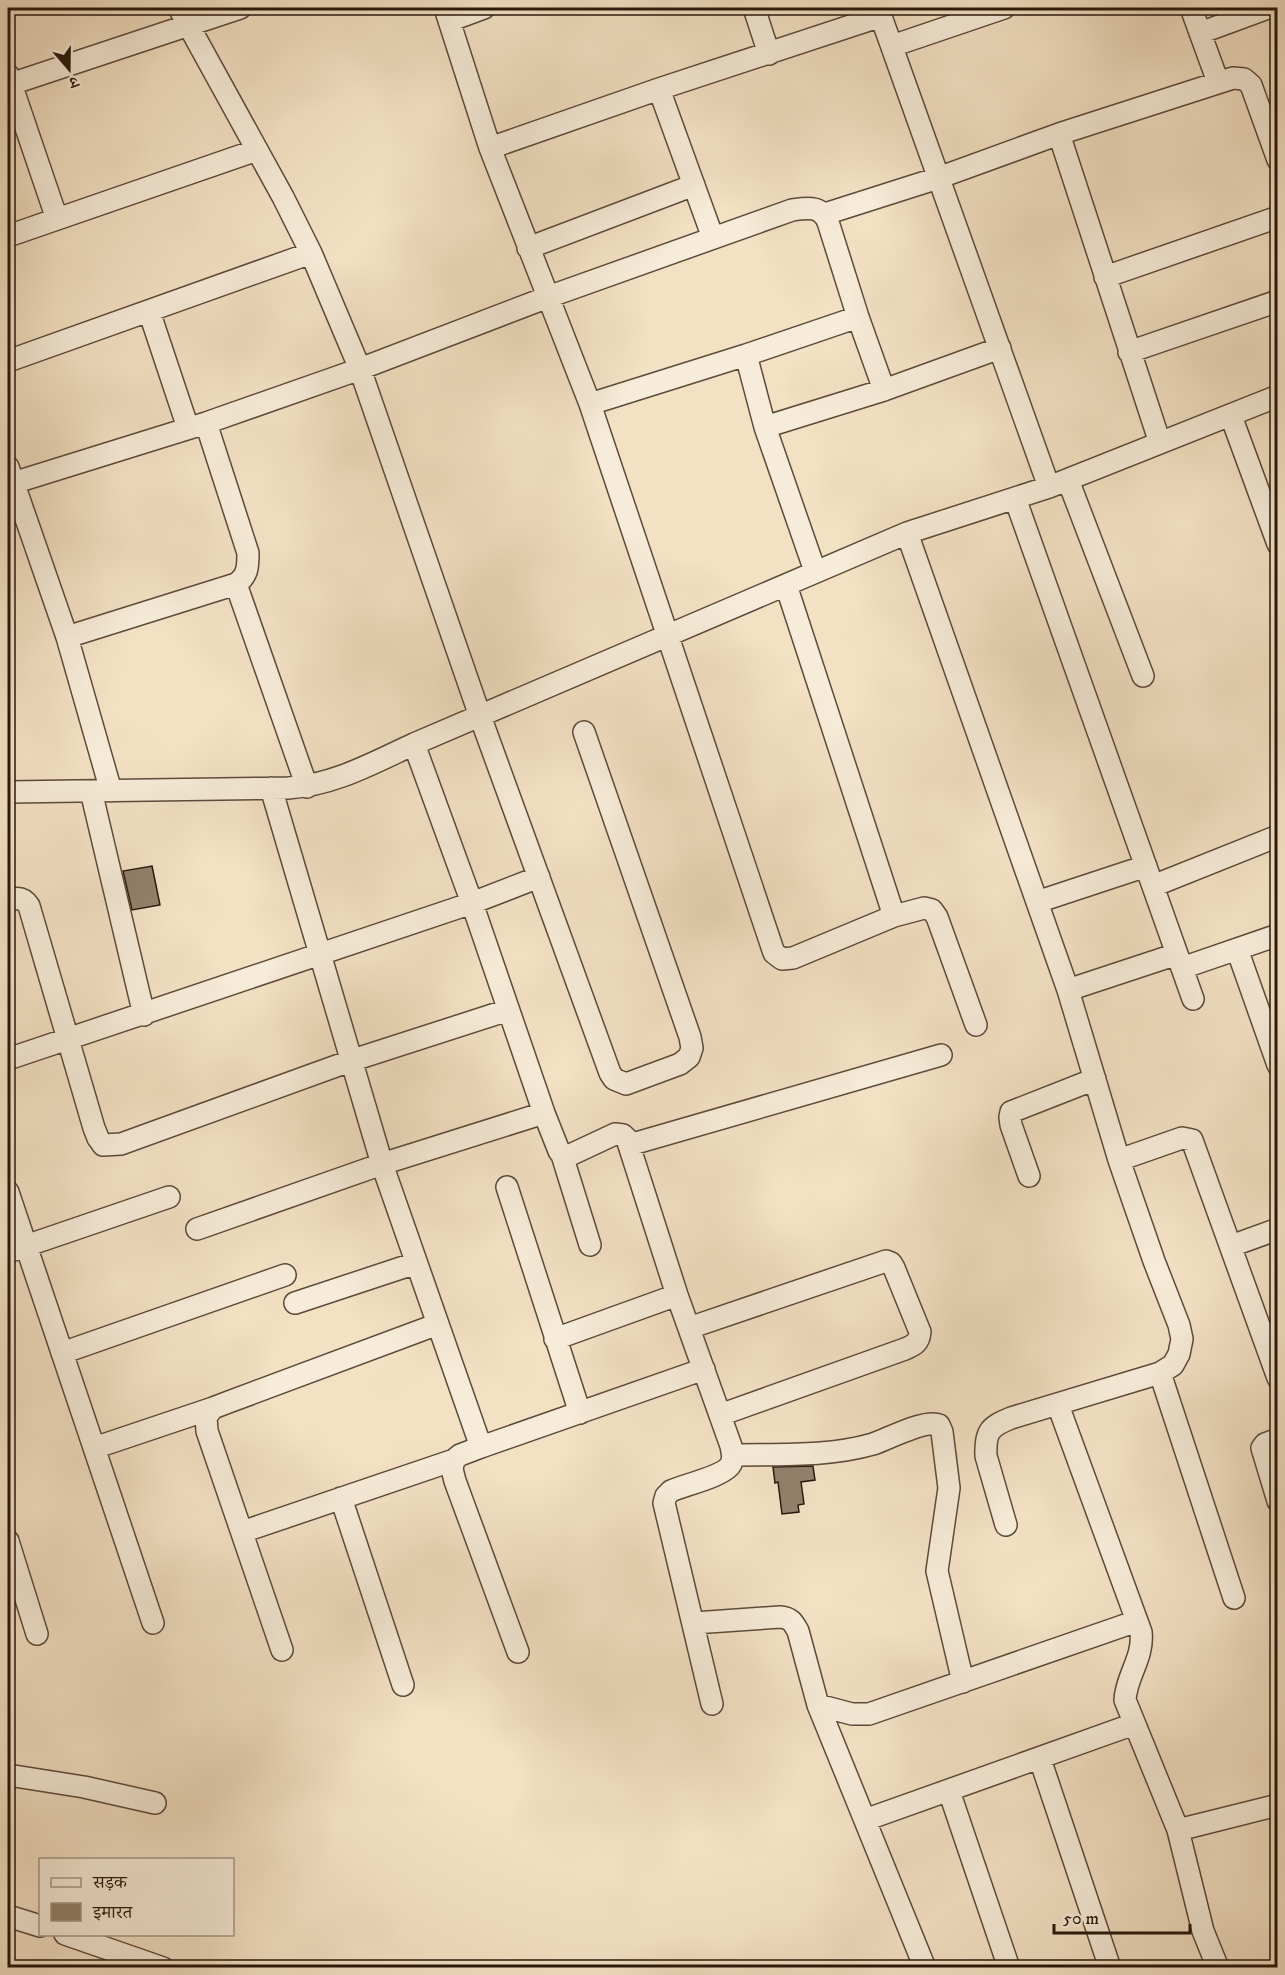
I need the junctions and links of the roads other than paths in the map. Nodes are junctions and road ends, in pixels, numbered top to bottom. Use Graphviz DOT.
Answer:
graph roads {
  1 [pos="240,8"];
  2 [pos="484,8"];
  3 [pos="754,8"];
  4 [pos="1004,8"];
  5 [pos="1191,8"];
  6 [pos="1268,8"];
  7 [pos="879,12"];
  8 [pos="447,14"];
  9 [pos="183,16"];
  10 [pos="1200,33"];
  11 [pos="892,46"];
  12 [pos="769,54"];
  13 [pos="9,80"];
  14 [pos="1218,82"];
  15 [pos="659,89"];
  16 [pos="1059,134"];
  17 [pos="490,147"];
  18 [pos="257,150"];
  19 [pos="1278,160"];
  20 [pos="938,178"];
  21 [pos="694,185"];
  22 [pos="825,214"];
  23 [pos="1278,217"];
  24 [pos="57,219"];
  25 [pos="8,236"];
  26 [pos="713,238"];
  27 [pos="528,248"];
  28 [pos="311,253"];
  29 [pos="1105,277"];
  30 [pos="548,297"];
  31 [pos="1278,301"];
  32 [pos="148,310"];
  33 [pos="858,317"];
  34 [pos="1000,348"];
  35 [pos="1130,352"];
  36 [pos="746,355"];
  37 [pos="8,361"];
  38 [pos="360,369"];
  39 [pos="884,390"];
  40 [pos="1278,396"];
  41 [pos="590,404"];
  42 [pos="1231,416"];
  43 [pos="196,426"];
  44 [pos="765,427"];
  45 [pos="1160,443"];
  46 [pos="10,475"];
  47 [pos="1059,483"];
  48 [pos="1015,498"];
  49 [pos="907,533"];
  50 [pos="1278,544"];
  51 [pos="815,571"];
  52 [pos="236,584"];
  53 [pos="786,585"];
  54 [pos="668,636"];
  55 [pos="67,637"];
  56 [pos="1143,676"];
  57 [pos="480,716"];
  58 [pos="584,732"];
  59 [pos="414,744"];
  60 [pos="307,787"];
  61 [pos="271,788"];
  62 [pos="101,791"];
  63 [pos="8,792"];
  64 [pos="1278,836"];
  65 [pos="1146,866"];
  66 [pos="539,877"];
  67 [pos="1153,886"];
  68 [pos="8,902"];
  69 [pos="1037,902"];
  70 [pos="472,903"];
  71 [pos="894,916"];
  72 [pos="1278,935"];
  73 [pos="1237,949"];
  74 [pos="319,955"];
  75 [pos="1180,961"];
  76 [pos="1068,990"];
  77 [pos="1193,999"];
  78 [pos="508,1010"];
  79 [pos="144,1015"];
  80 [pos="976,1025"];
  81 [pos="68,1039"];
  82 [pos="941,1055"];
  83 [pos="1276,1056"];
  84 [pos="8,1059"];
  85 [pos="350,1061"];
  86 [pos="1095,1079"];
  87 [pos="544,1113"];
  88 [pos="629,1145"];
  89 [pos="562,1155"];
  90 [pos="1119,1160"];
  91 [pos="382,1164"];
  92 [pos="1029,1176"];
  93 [pos="507,1187"];
  94 [pos="8,1192"];
  95 [pos="169,1197"];
  96 [pos="197,1229"];
  97 [pos="1278,1229"];
  98 [pos="590,1245"];
  99 [pos="1231,1246"];
  100 [pos="17,1249"];
  101 [pos="416,1263"];
  102 [pos="285,1275"];
  103 [pos="678,1295"];
  104 [pos="295,1303"];
  105 [pos="438,1324"];
  106 [pos="689,1328"];
  107 [pos="555,1339"];
  108 [pos="62,1353"];
  109 [pos="704,1369"];
  110 [pos="1160,1373"];
  111 [pos="1278,1378"];
  112 [pos="1058,1405"];
  113 [pos="213,1408"];
  114 [pos="580,1413"];
  115 [pos="720,1415"];
  116 [pos="1278,1439"];
  117 [pos="94,1448"];
  118 [pos="481,1448"];
  119 [pos="733,1455"];
  120 [pos="454,1460"];
  121 [pos="341,1498"];
  122 [pos="1278,1501"];
  123 [pos="1006,1525"];
  124 [pos="242,1532"];
  125 [pos="8,1542"];
  126 [pos="1234,1598"];
  127 [pos="1137,1622"];
  128 [pos="153,1623"];
  129 [pos="694,1623"];
  130 [pos="37,1634"];
  131 [pos="282,1650"];
  132 [pos="518,1652"];
  133 [pos="963,1682"];
  134 [pos="403,1685"];
  135 [pos="712,1704"];
  136 [pos="818,1705"];
  137 [pos="1134,1724"];
  138 [pos="1040,1759"];
  139 [pos="8,1775"];
  140 [pos="949,1791"];
  141 [pos="155,1803"];
  142 [pos="1278,1805"];
  143 [pos="865,1820"];
  144 [pos="1178,1830"];
  145 [pos="8,1916"];
  146 [pos="39,1926"];
  147 [pos="68,1936"];
  148 [pos="163,1968"];
  149 [pos="924,1968"];
  150 [pos="1009,1968"];
  151 [pos="1110,1968"];
  152 [pos="1218,1968"];
  1 -- 9 [label="street"];
  2 -- 8 [label="street"];
  3 -- 12 [label="street"];
  4 -- 11 [label="street"];
  5 -- 10 [label="street"];
  6 -- 10 [label="street"];
  7 -- 11 [label="street"];
  7 -- 12 [label="street"];
  8 -- 17 [label="street"];
  9 -- 13 [label="street"];
  9 -- 18 [label="street"];
  10 -- 14 [label="street"];
  11 -- 20 [label="street"];
  12 -- 15 [label="street"];
  13 -- 24 [label="street"];
  14 -- 16 [label="street"];
  14 -- 19 [label="street"];
  15 -- 17 [label="street"];
  15 -- 21 [label="street"];
  16 -- 20 [label="street"];
  16 -- 29 [label="street"];
  17 -- 27 [label="street"];
  18 -- 24 [label="street"];
  18 -- 28 [label="street"];
  20 -- 22 [label="street"];
  20 -- 34 [label="street"];
  21 -- 26 [label="street"];
  21 -- 27 [label="street"];
  22 -- 26 [label="street"];
  22 -- 33 [label="street"];
  23 -- 29 [label="street"];
  24 -- 25 [label="street"];
  26 -- 30 [label="street"];
  27 -- 30 [label="street"];
  28 -- 32 [label="street"];
  28 -- 38 [label="street"];
  29 -- 35 [label="street"];
  30 -- 38 [label="street"];
  30 -- 41 [label="street"];
  31 -- 35 [label="street"];
  32 -- 37 [label="street"];
  32 -- 43 [label="street"];
  33 -- 36 [label="street"];
  33 -- 39 [label="street"];
  34 -- 39 [label="street"];
  34 -- 47 [label="street"];
  35 -- 45 [label="street"];
  36 -- 41 [label="street"];
  36 -- 44 [label="street"];
  38 -- 43 [label="street"];
  38 -- 57 [label="street"];
  39 -- 44 [label="street"];
  40 -- 42 [label="street"];
  41 -- 54 [label="street"];
  42 -- 45 [label="street"];
  42 -- 50 [label="street"];
  43 -- 46 [label="street"];
  43 -- 52 [label="street"];
  44 -- 51 [label="street"];
  45 -- 47 [label="street"];
  46 -- 55 [label="street"];
  47 -- 48 [label="street"];
  47 -- 56 [label="street"];
  48 -- 49 [label="street"];
  48 -- 65 [label="street"];
  49 -- 51 [label="street"];
  49 -- 69 [label="street"];
  51 -- 53 [label="street"];
  52 -- 55 [label="street"];
  52 -- 60 [label="street"];
  53 -- 54 [label="street"];
  53 -- 71 [label="street"];
  54 -- 57 [label="street"];
  54 -- 71 [label="street"];
  55 -- 62 [label="street"];
  57 -- 59 [label="street"];
  57 -- 66 [label="street"];
  58 -- 66 [label="street"];
  59 -- 60 [label="street"];
  59 -- 70 [label="street"];
  60 -- 61 [label="street"];
  61 -- 62 [label="street"];
  61 -- 74 [label="street"];
  62 -- 63 [label="street"];
  62 -- 79 [label="street"];
  64 -- 67 [label="street"];
  65 -- 67 [label="street"];
  65 -- 69 [label="street"];
  66 -- 70 [label="street"];
  67 -- 75 [label="street"];
  68 -- 81 [label="street"];
  69 -- 76 [label="street"];
  70 -- 74 [label="street"];
  70 -- 78 [label="street"];
  71 -- 80 [label="street"];
  72 -- 73 [label="street"];
  73 -- 75 [label="street"];
  73 -- 83 [label="street"];
  74 -- 79 [label="street"];
  74 -- 85 [label="street"];
  75 -- 76 [label="street"];
  75 -- 77 [label="street"];
  76 -- 86 [label="street"];
  78 -- 85 [label="street"];
  78 -- 87 [label="street"];
  79 -- 81 [label="street"];
  81 -- 84 [label="street"];
  81 -- 85 [label="street"];
  82 -- 88 [label="street"];
  85 -- 91 [label="street"];
  86 -- 90 [label="street"];
  86 -- 92 [label="street"];
  87 -- 89 [label="street"];
  87 -- 91 [label="street"];
  88 -- 89 [label="street"];
  88 -- 103 [label="street"];
  89 -- 98 [label="street"];
  90 -- 99 [label="street"];
  90 -- 110 [label="street"];
  91 -- 96 [label="street"];
  91 -- 101 [label="street"];
  93 -- 107 [label="street"];
  94 -- 100 [label="street"];
  95 -- 100 [label="street"];
  97 -- 99 [label="street"];
  99 -- 111 [label="street"];
  100 -- 108 [label="street"];
  101 -- 104 [label="street"];
  101 -- 105 [label="street"];
  102 -- 108 [label="street"];
  103 -- 106 [label="street"];
  103 -- 107 [label="street"];
  105 -- 113 [label="street"];
  105 -- 118 [label="street"];
  106 -- 109 [label="street"];
  106 -- 115 [label="street"];
  107 -- 114 [label="street"];
  108 -- 117 [label="street"];
  109 -- 114 [label="street"];
  109 -- 115 [label="street"];
  110 -- 112 [label="street"];
  110 -- 126 [label="street"];
  112 -- 123 [label="street"];
  112 -- 127 [label="street"];
  113 -- 117 [label="street"];
  113 -- 124 [label="street"];
  114 -- 118 [label="street"];
  115 -- 119 [label="street"];
  116 -- 122 [label="street"];
  117 -- 128 [label="street"];
  118 -- 120 [label="street"];
  119 -- 129 [label="street"];
  119 -- 133 [label="street"];
  120 -- 121 [label="street"];
  120 -- 132 [label="street"];
  121 -- 124 [label="street"];
  121 -- 134 [label="street"];
  124 -- 131 [label="street"];
  125 -- 130 [label="street"];
  127 -- 133 [label="street"];
  127 -- 137 [label="street"];
  129 -- 135 [label="street"];
  129 -- 136 [label="street"];
  133 -- 136 [label="street"];
  136 -- 143 [label="street"];
  137 -- 138 [label="street"];
  137 -- 144 [label="street"];
  138 -- 140 [label="street"];
  138 -- 151 [label="street"];
  139 -- 141 [label="street"];
  140 -- 143 [label="street"];
  140 -- 150 [label="street"];
  142 -- 144 [label="street"];
  143 -- 149 [label="street"];
  144 -- 152 [label="street"];
  145 -- 146 [label="street"];
  147 -- 148 [label="street"];
}
